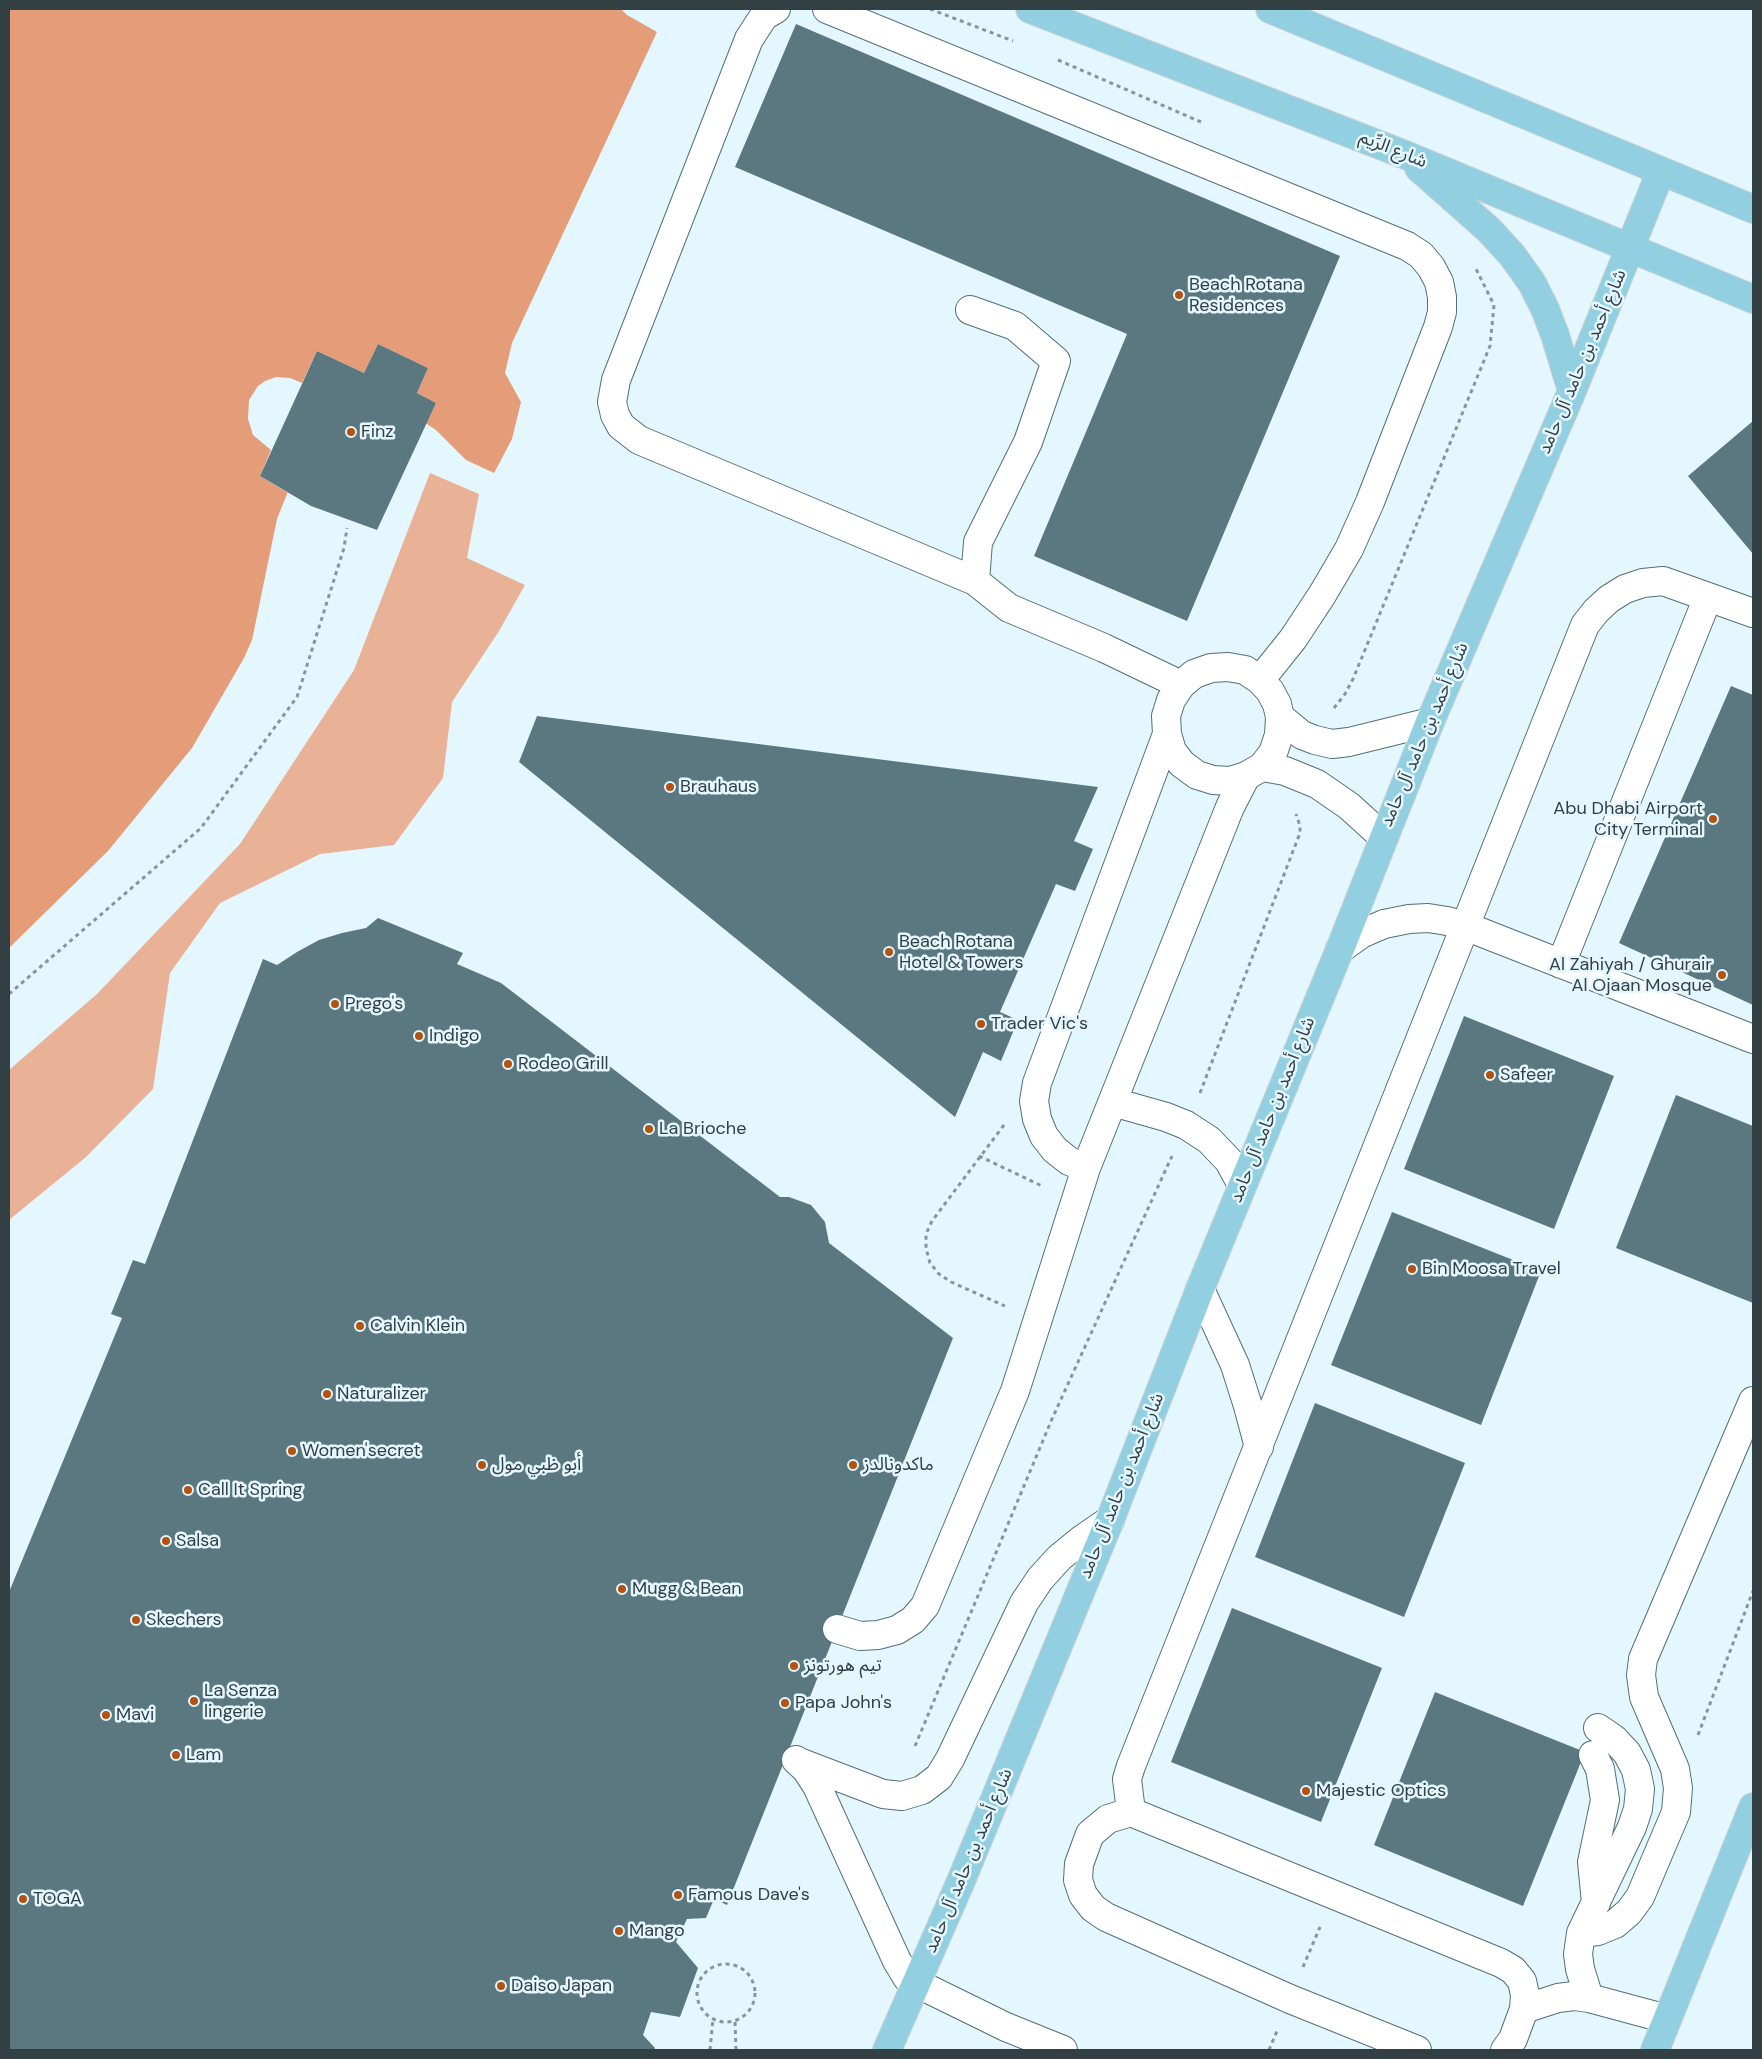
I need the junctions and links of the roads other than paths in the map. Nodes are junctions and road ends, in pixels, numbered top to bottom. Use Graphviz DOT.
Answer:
graph roads {
  1 [pos="776,9"];
  2 [pos="827,9"];
  3 [pos="1030,9"];
  4 [pos="1270,9"];
  5 [pos="1403,154"];
  6 [pos="1661,171"];
  7 [pos="1753,209"];
  8 [pos="1631,247"];
  9 [pos="1753,299"];
  10 [pos="970,310"];
  11 [pos="1572,391"];
  12 [pos="974,581"];
  13 [pos="1708,597"];
  14 [pos="1753,613"];
  15 [pos="1260,680"];
  16 [pos="1181,685"];
  17 [pos="1280,717"];
  18 [pos="1430,722"];
  19 [pos="1167,734"];
  20 [pos="1254,772"];
  21 [pos="1383,837"];
  22 [pos="1465,926"];
  23 [pos="1340,949"];
  24 [pos="1561,964"];
  25 [pos="1753,1039"];
  26 [pos="1113,1102"];
  27 [pos="1086,1168"];
  28 [pos="1242,1185"];
  29 [pos="1200,1289"];
  30 [pos="1753,1401"];
  31 [pos="1259,1447"];
  32 [pos="1110,1520"];
  33 [pos="837,1629"];
  34 [pos="1598,1728"];
  35 [pos="1593,1755"];
  36 [pos="1753,1807"];
  37 [pos="1131,1812"];
  38 [pos="1596,1903"];
  39 [pos="1581,1933"];
  40 [pos="917,1984"];
  41 [pos="1589,1998"];
  42 [pos="1524,2009"];
  43 [pos="1668,2019"];
  44 [pos="888,2050"];
  45 [pos="1063,2050"];
  46 [pos="1417,2050"];
  47 [pos="1505,2050"];
  48 [pos="1655,2050"];
  1 -- 12 [label="street"];
  2 -- 15 [label="street"];
  3 -- 5 [label="main road, شارع الرِّيم"];
  4 -- 6 [label="main road"];
  5 -- 8 [label="main road, شارع الرِّيم"];
  5 -- 11 [label="main road"];
  6 -- 7 [label="main road"];
  6 -- 8 [label="main road, شارع أحمد بن حامد آل حامد"];
  8 -- 9 [label="main road, شارع الرِّيم"];
  8 -- 11 [label="main road, شارع أحمد بن حامد آل حامد"];
  10 -- 12 [label="street"];
  11 -- 18 [label="main road, شارع أحمد بن حامد آل حامد"];
  12 -- 16 [label="street"];
  13 -- 14 [label="street"];
  13 -- 22 [label="street"];
  13 -- 24 [label="street"];
  15 -- 16 [label="street"];
  15 -- 17 [label="street"];
  16 -- 19 [label="street"];
  17 -- 18 [label="street"];
  17 -- 20 [label="street"];
  18 -- 21 [label="main road, شارع أحمد بن حامد آل حامد"];
  19 -- 20 [label="street"];
  19 -- 27 [label="street"];
  20 -- 21 [label="street"];
  20 -- 26 [label="street"];
  21 -- 23 [label="main road, شارع أحمد بن حامد آل حامد"];
  22 -- 23 [label="street"];
  22 -- 24 [label="street"];
  22 -- 31 [label="street"];
  23 -- 28 [label="main road, شارع أحمد بن حامد آل حامد"];
  24 -- 25 [label="street"];
  26 -- 27 [label="street"];
  26 -- 28 [label="street"];
  27 -- 33 [label="street"];
  28 -- 29 [label="main road, شارع أحمد بن حامد آل حامد"];
  29 -- 31 [label="street"];
  29 -- 32 [label="main road, شارع أحمد بن حامد آل حامد"];
  30 -- 39 [label="street"];
  31 -- 37 [label="street"];
  32 -- 40 [label="main road, شارع أحمد بن حامد آل حامد"];
  32 -- 40 [label="street"];
  34 -- 38 [label="street"];
  35 -- 38 [label="street"];
  36 -- 43 [label="main road"];
  37 -- 42 [label="street"];
  37 -- 46 [label="street"];
  38 -- 39 [label="street"];
  39 -- 41 [label="street"];
  40 -- 44 [label="main road, شارع أحمد بن حامد آل حامد"];
  40 -- 45 [label="street"];
  41 -- 42 [label="street"];
  41 -- 43 [label="street"];
  42 -- 47 [label="street"];
  43 -- 48 [label="main road"];
}
